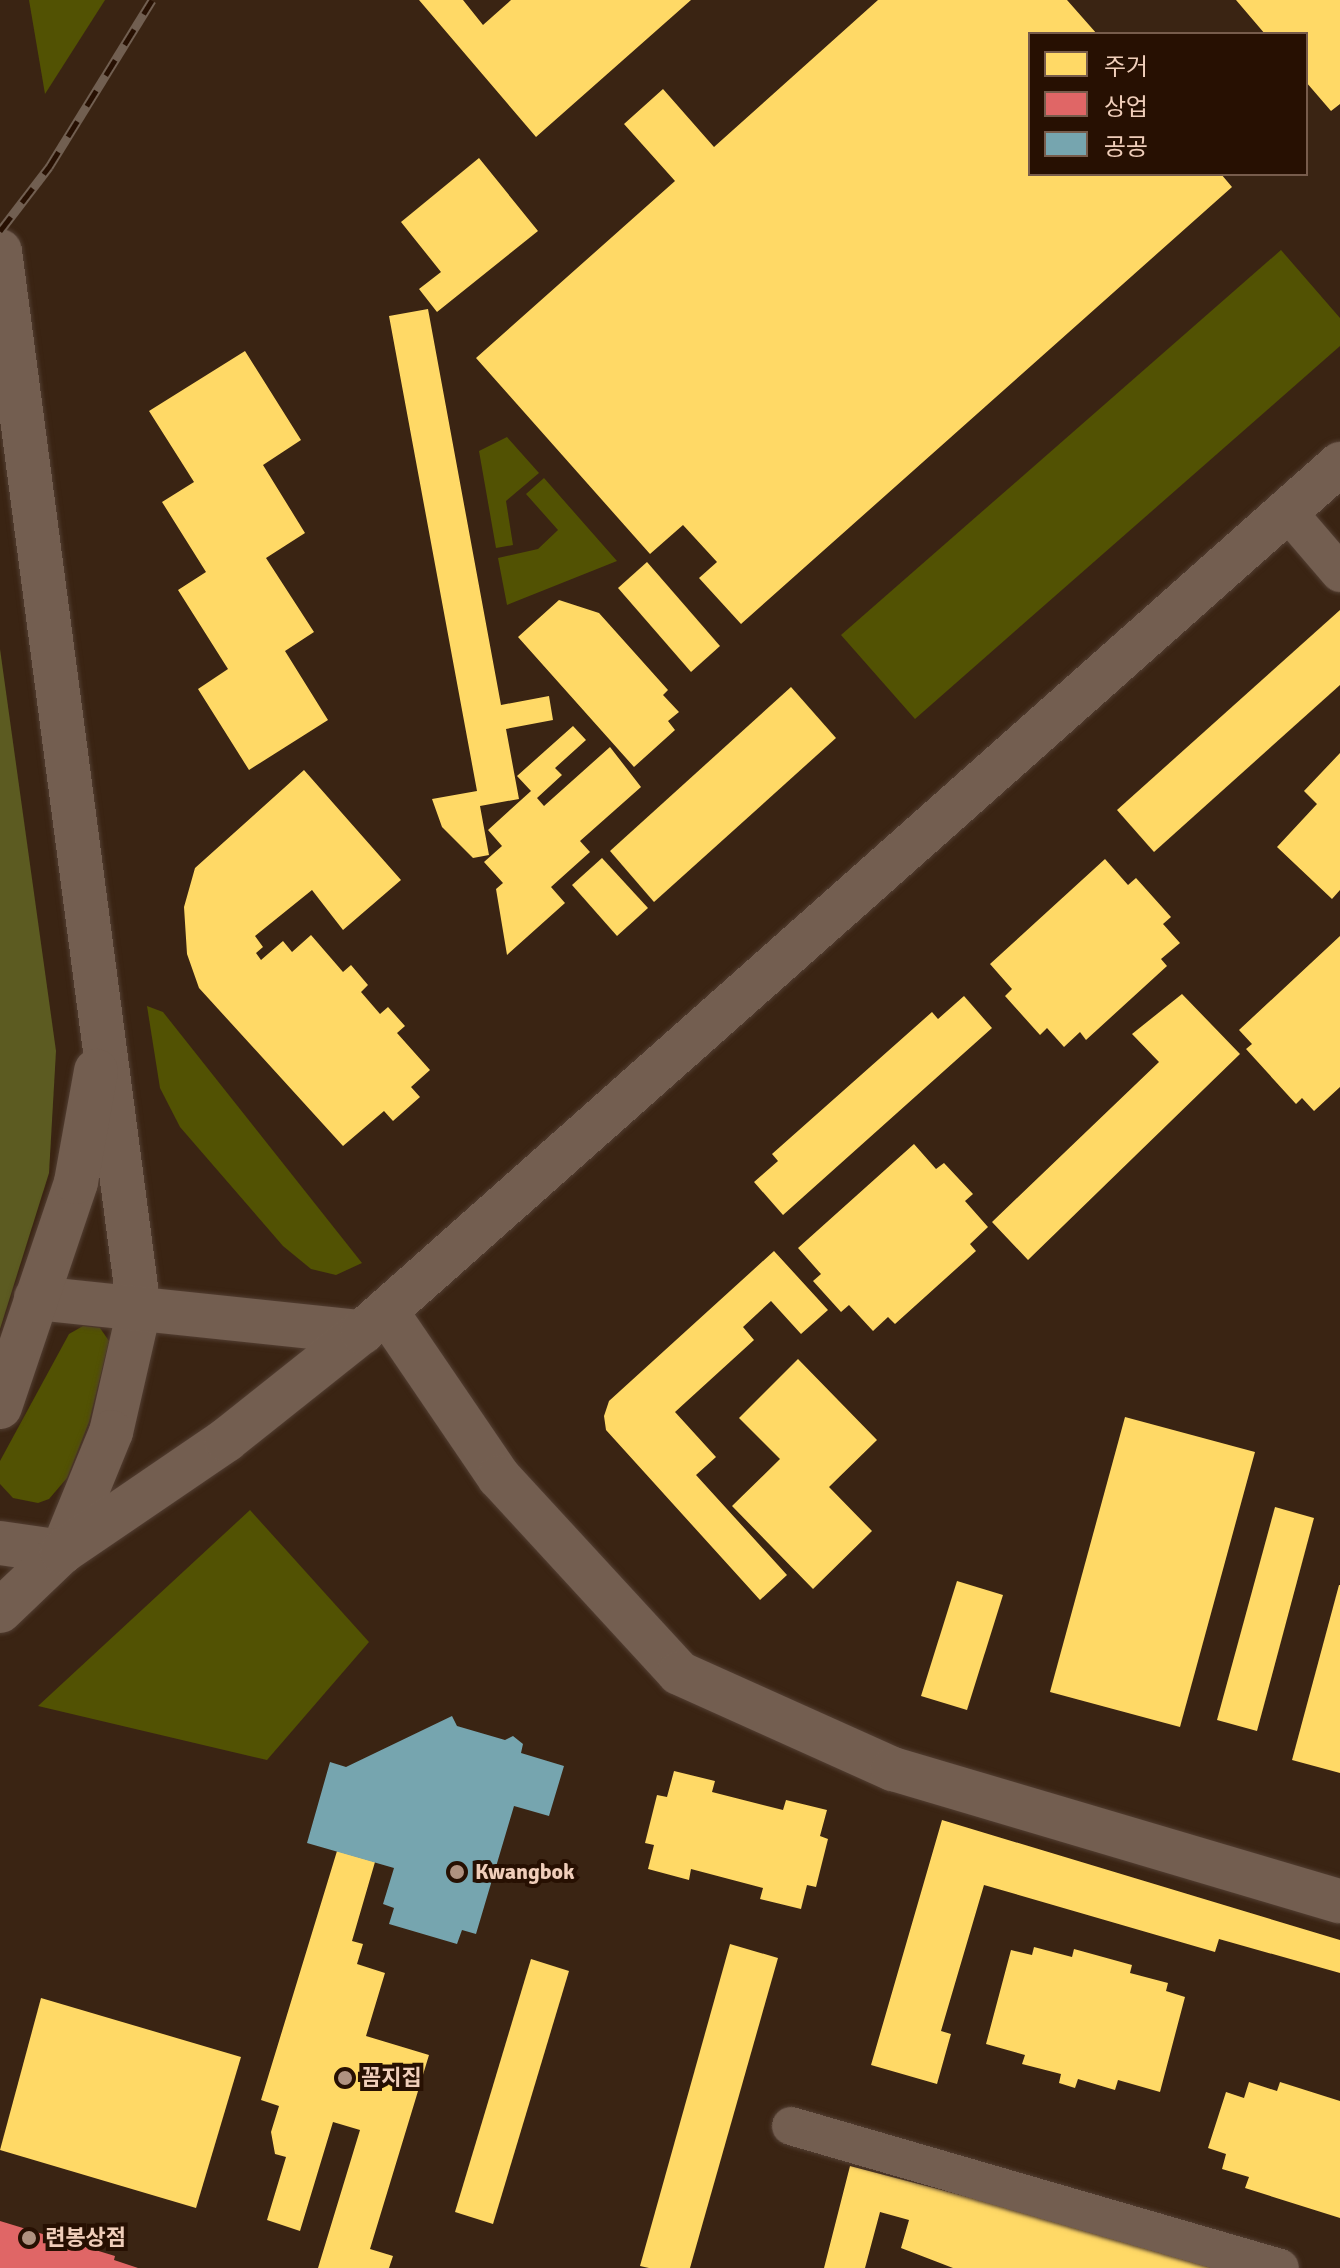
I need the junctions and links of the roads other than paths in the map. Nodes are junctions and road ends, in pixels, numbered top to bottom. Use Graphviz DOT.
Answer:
graph roads {
  1 [pos="0,251"];
  2 [pos="1340,464"];
  3 [pos="1286,510"];
  4 [pos="1340,573"];
  5 [pos="103,1030"];
  6 [pos="36,1298"];
  7 [pos="139,1310"];
  8 [pos="374,1321"];
  9 [pos="0,1407"];
  10 [pos="0,1543"];
  11 [pos="62,1552"];
  12 [pos="0,1611"];
  13 [pos="1340,1901"];
  14 [pos="791,2126"];
  15 [pos="1280,2268"];
  1 -- 5 [label="main road"];
  2 -- 3 [label="main road"];
  3 -- 4 [label="street"];
  3 -- 8 [label="main road"];
  5 -- 6 [label="main road"];
  5 -- 7 [label="main road"];
  6 -- 7 [label="main road"];
  6 -- 9 [label="main road"];
  7 -- 8 [label="main road"];
  7 -- 11 [label="main road"];
  8 -- 11 [label="main road"];
  8 -- 13 [label="main road"];
  10 -- 11 [label="main road"];
  11 -- 12 [label="main road"];
  14 -- 15 [label="street"];
}
